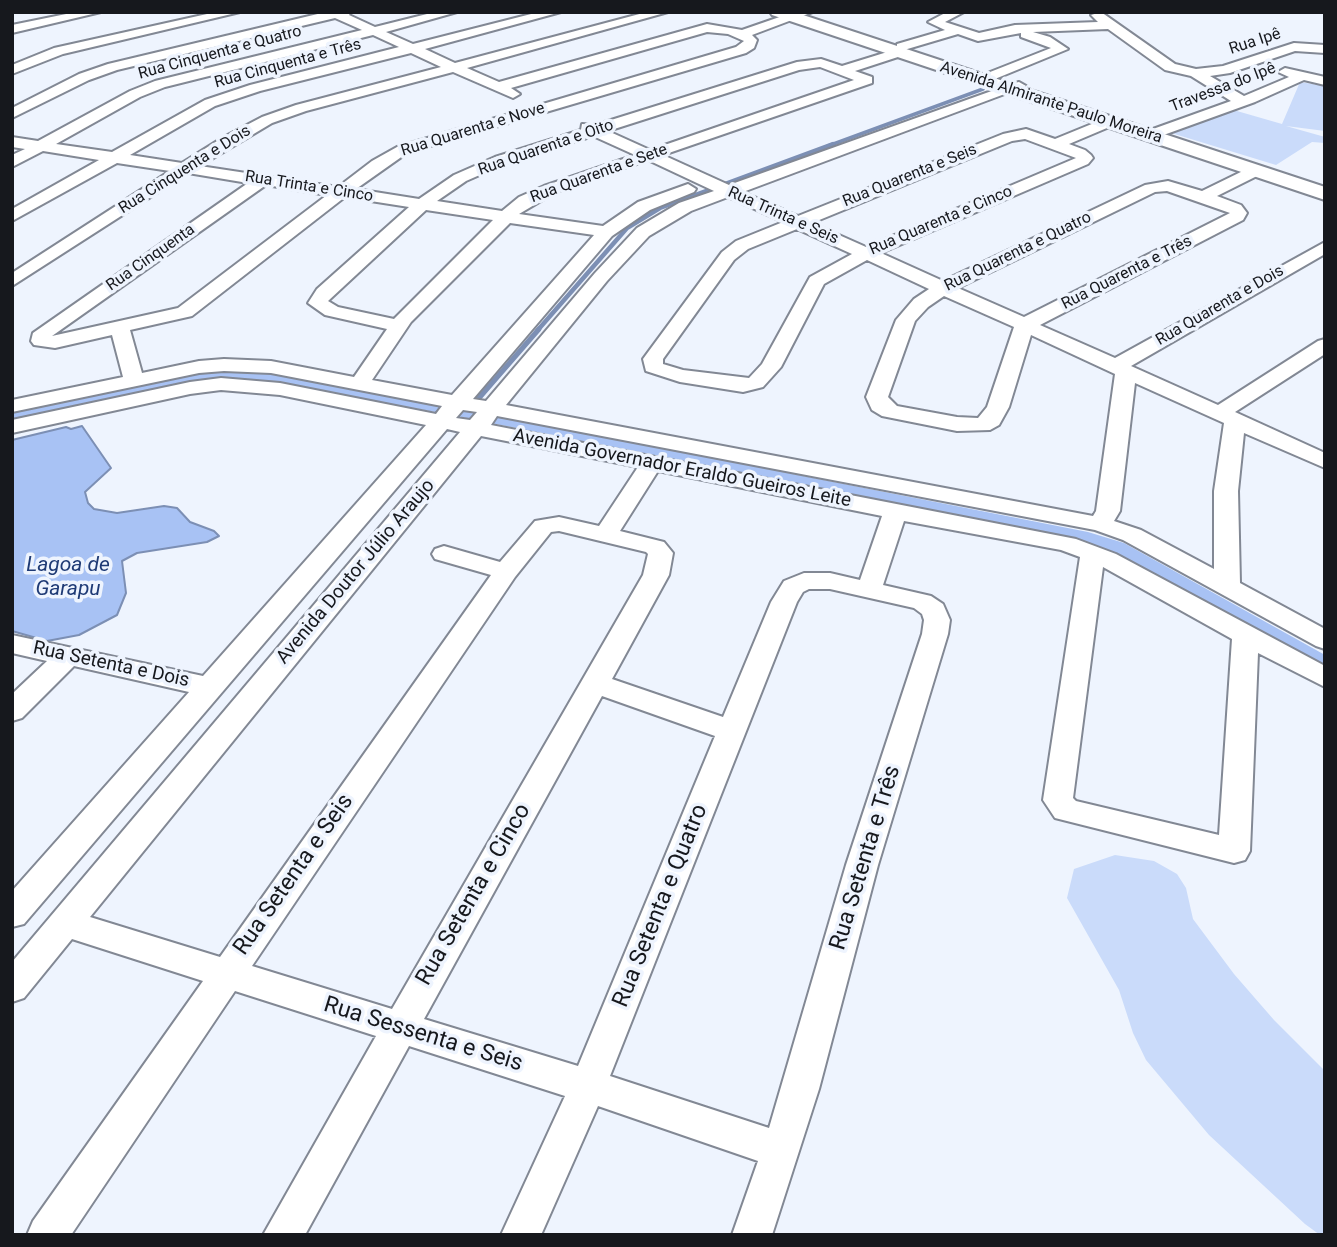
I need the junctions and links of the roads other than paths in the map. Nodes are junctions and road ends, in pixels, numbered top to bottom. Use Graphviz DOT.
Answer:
graph roads {
  1 [pos="95,12"];
  2 [pos="213,12"];
  3 [pos="234,12"];
  4 [pos="451,12"];
  5 [pos="555,12"];
  6 [pos="662,12"];
  7 [pos="958,12"];
  8 [pos="1094,12"];
  9 [pos="338,13"];
  10 [pos="795,14"];
  11 [pos="1001,17"];
  12 [pos="1110,24"];
  13 [pos="12,29"];
  14 [pos="1019,29"];
  15 [pos="373,31"];
  16 [pos="955,31"];
  17 [pos="746,39"];
  18 [pos="412,49"];
  19 [pos="1325,49"];
  20 [pos="900,50"];
  21 [pos="1059,51"];
  22 [pos="1250,61"];
  23 [pos="12,63"];
  24 [pos="452,68"];
  25 [pos="12,70"];
  26 [pos="843,70"];
  27 [pos="1196,73"];
  28 [pos="1300,77"];
  29 [pos="867,80"];
  30 [pos="1325,81"];
  31 [pos="1000,82"];
  32 [pos="498,87"];
  33 [pos="1241,101"];
  34 [pos="544,108"];
  35 [pos="12,114"];
  36 [pos="1109,122"];
  37 [pos="594,131"];
  38 [pos="1158,132"];
  39 [pos="12,142"];
  40 [pos="1055,144"];
  41 [pos="40,146"];
  42 [pos="650,155"];
  43 [pos="111,158"];
  44 [pos="1232,159"];
  45 [pos="12,162"];
  46 [pos="187,169"];
  47 [pos="1255,171"];
  48 [pos="263,180"];
  49 [pos="1325,186"];
  50 [pos="717,187"];
  51 [pos="340,193"];
  52 [pos="1325,194"];
  53 [pos="1203,197"];
  54 [pos="422,204"];
  55 [pos="12,216"];
  56 [pos="506,217"];
  57 [pos="797,222"];
  58 [pos="606,232"];
  59 [pos="1325,247"];
  60 [pos="867,253"];
  61 [pos="12,281"];
  62 [pos="941,289"];
  63 [pos="197,304"];
  64 [pos="1024,325"];
  65 [pos="398,326"];
  66 [pos="120,328"];
  67 [pos="40,338"];
  68 [pos="1325,345"];
  69 [pos="1121,368"];
  70 [pos="762,377"];
  71 [pos="134,379"];
  72 [pos="360,383"];
  73 [pos="12,406"];
  74 [pos="470,412"];
  75 [pos="1227,417"];
  76 [pos="12,428"];
  77 [pos="1325,461"];
  78 [pos="652,463"];
  79 [pos="895,512"];
  80 [pos="551,524"];
  81 [pos="1100,524"];
  82 [pos="605,535"];
  83 [pos="1093,552"];
  84 [pos="661,553"];
  85 [pos="444,554"];
  86 [pos="506,571"];
  87 [pos="804,581"];
  88 [pos="1227,584"];
  89 [pos="869,590"];
  90 [pos="1246,634"];
  91 [pos="1325,640"];
  92 [pos="12,644"];
  93 [pos="68,656"];
  94 [pos="1325,678"];
  95 [pos="595,683"];
  96 [pos="210,687"];
  97 [pos="12,711"];
  98 [pos="732,731"];
  99 [pos="12,914"];
  100 [pos="65,923"];
  101 [pos="226,974"];
  102 [pos="12,987"];
  103 [pos="399,1028"];
  104 [pos="587,1086"];
  105 [pos="780,1150"];
  106 [pos="47,1235"];
  107 [pos="283,1235"];
  108 [pos="521,1235"];
  109 [pos="752,1235"];
  1 -- 13 [label="street"];
  2 -- 23 [label="street"];
  3 -- 25 [label="street"];
  4 -- 15 [label="street, Rua Cinquenta e Quatro"];
  5 -- 18 [label="street, Rua Cinquenta e Três"];
  6 -- 24 [label="street"];
  7 -- 16 [label="street"];
  8 -- 12 [label="street"];
  9 -- 15 [label="street, Rua Trinta e Seis"];
  9 -- 35 [label="street"];
  10 -- 17 [label="street, Rua Quarenta e Nove"];
  10 -- 20 [label="main road, Avenida Almirante Paulo Moreira"];
  11 -- 14 [label="street"];
  12 -- 14 [label="street"];
  12 -- 27 [label="street"];
  14 -- 16 [label="street"];
  14 -- 21 [label="street"];
  15 -- 18 [label="street, Rua Trinta e Seis"];
  15 -- 41 [label="street, Rua Cinquenta e Quatro"];
  16 -- 20 [label="street"];
  17 -- 32 [label="street"];
  17 -- 34 [label="street, Rua Quarenta e Nove"];
  18 -- 24 [label="street, Rua Trinta e Seis"];
  18 -- 43 [label="street, Rua Cinquenta e Três"];
  19 -- 22 [label="street, Rua Ipê"];
  20 -- 26 [label="street"];
  20 -- 31 [label="main road, Avenida Almirante Paulo Moreira"];
  21 -- 31 [label="street"];
  22 -- 27 [label="street, Rua Ipê"];
  22 -- 28 [label="street, Travessa do Ipê"];
  24 -- 32 [label="street, Rua Trinta e Seis"];
  24 -- 46 [label="street, Rua Cinquenta e Dois"];
  26 -- 29 [label="street"];
  26 -- 37 [label="street, Rua Quarenta e Oito"];
  27 -- 33 [label="street"];
  28 -- 30 [label="street, Travessa do Ipê"];
  28 -- 33 [label="street, Travessa do Ipê"];
  29 -- 42 [label="street, Rua Quarenta e Sete"];
  31 -- 36 [label="main road, Avenida Almirante Paulo Moreira"];
  31 -- 38 [label="main road, Avenida Almirante Paulo Moreira"];
  31 -- 50 [label="street"];
  31 -- 50 [label="street"];
  32 -- 34 [label="street, Rua Trinta e Seis"];
  33 -- 38 [label="street, Travessa do Ipê"];
  34 -- 37 [label="street, Rua Trinta e Seis"];
  34 -- 51 [label="street, Rua Quarenta e Nove"];
  36 -- 40 [label="street"];
  36 -- 44 [label="main road, Avenida Almirante Paulo Moreira"];
  37 -- 42 [label="street, Rua Trinta e Seis"];
  37 -- 54 [label="street, Rua Quarenta e Oito"];
  38 -- 44 [label="main road, Avenida Almirante Paulo Moreira"];
  39 -- 41 [label="street, Rua Trinta e Cinco"];
  40 -- 57 [label="street, Rua Quarenta e Seis"];
  40 -- 60 [label="street, Rua Quarenta e Cinco"];
  41 -- 43 [label="street, Rua Trinta e Cinco"];
  41 -- 45 [label="street, Rua Cinquenta e Quatro"];
  42 -- 50 [label="street, Rua Trinta e Seis"];
  42 -- 56 [label="street, Rua Quarenta e Sete"];
  43 -- 46 [label="street, Rua Trinta e Cinco"];
  43 -- 55 [label="street, Rua Cinquenta e Três"];
  44 -- 47 [label="main road, Avenida Almirante Paulo Moreira"];
  44 -- 49 [label="main road, Avenida Almirante Paulo Moreira"];
  46 -- 48 [label="street, Rua Trinta e Cinco"];
  46 -- 61 [label="street, Rua Cinquenta e Dois"];
  47 -- 52 [label="main road, Avenida Almirante Paulo Moreira"];
  47 -- 53 [label="street"];
  48 -- 51 [label="street, Rua Trinta e Cinco"];
  48 -- 67 [label="street, Rua Cinquenta"];
  50 -- 57 [label="street, Rua Trinta e Seis"];
  50 -- 58 [label="street"];
  50 -- 74 [label="street, Avenida Doutor Júlio Araujo"];
  51 -- 54 [label="street, Rua Trinta e Cinco"];
  51 -- 63 [label="street, Rua Quarenta e Nove"];
  53 -- 62 [label="street, Rua Quarenta e Quatro"];
  53 -- 64 [label="street, Rua Quarenta e Três"];
  54 -- 56 [label="street, Rua Trinta e Cinco"];
  54 -- 65 [label="street, Rua Quarenta e Oito"];
  56 -- 58 [label="street, Rua Trinta e Cinco"];
  56 -- 65 [label="street, Rua Quarenta e Sete"];
  57 -- 60 [label="street, Rua Trinta e Seis"];
  57 -- 70 [label="street, Rua Quarenta e Seis"];
  58 -- 74 [label="street"];
  59 -- 69 [label="street, Rua Quarenta e Dois"];
  60 -- 62 [label="street, Rua Trinta e Seis"];
  60 -- 70 [label="street, Rua Quarenta e Cinco"];
  62 -- 64 [label="street, Rua Trinta e Seis"];
  62 -- 64 [label="street, Rua Quarenta e Quatro"];
  63 -- 66 [label="street"];
  64 -- 69 [label="street, Rua Trinta e Seis"];
  65 -- 72 [label="street, Rua Quarenta e Sete"];
  66 -- 67 [label="street"];
  66 -- 71 [label="street"];
  68 -- 75 [label="street"];
  69 -- 75 [label="street, Rua Trinta e Seis"];
  69 -- 81 [label="street"];
  71 -- 72 [label="street, Avenida Governador Eraldo Gueiros Leite"];
  71 -- 73 [label="street, Avenida Governador Eraldo Gueiros Leite"];
  72 -- 74 [label="street, Avenida Governador Eraldo Gueiros Leite"];
  74 -- 76 [label="street, Avenida Governador Eraldo Gueiros Leite"];
  74 -- 78 [label="street, Avenida Governador Eraldo Gueiros Leite"];
  74 -- 81 [label="street, Avenida Governador Eraldo Gueiros Leite"];
  74 -- 96 [label="street, Avenida Doutor Júlio Araujo"];
  74 -- 100 [label="street, Avenida Doutor Júlio Araujo"];
  75 -- 77 [label="street, Rua Trinta e Seis"];
  75 -- 88 [label="street"];
  78 -- 79 [label="street, Avenida Governador Eraldo Gueiros Leite"];
  78 -- 82 [label="street"];
  79 -- 83 [label="street, Avenida Governador Eraldo Gueiros Leite"];
  79 -- 89 [label="street"];
  80 -- 82 [label="street"];
  80 -- 86 [label="street, Rua Setenta e Seis"];
  81 -- 88 [label="street, Avenida Governador Eraldo Gueiros Leite"];
  82 -- 84 [label="street"];
  83 -- 90 [label="street, Avenida Governador Eraldo Gueiros Leite"];
  83 -- 90 [label="street"];
  84 -- 95 [label="street, Rua Setenta e Cinco"];
  85 -- 86 [label="street"];
  86 -- 101 [label="street, Rua Setenta e Seis"];
  87 -- 89 [label="street, Rua Setenta e Três"];
  87 -- 98 [label="street, Rua Setenta e Quatro"];
  88 -- 91 [label="street, Avenida Governador Eraldo Gueiros Leite"];
  89 -- 105 [label="street, Rua Setenta e Três"];
  90 -- 94 [label="street, Avenida Governador Eraldo Gueiros Leite"];
  92 -- 93 [label="street, Rua Setenta e Dois"];
  93 -- 96 [label="street, Rua Setenta e Dois"];
  93 -- 97 [label="street"];
  95 -- 98 [label="street"];
  95 -- 103 [label="street, Rua Setenta e Cinco"];
  96 -- 99 [label="street, Avenida Doutor Júlio Araujo"];
  98 -- 104 [label="street, Rua Setenta e Quatro"];
  100 -- 101 [label="street, Rua Sessenta e Seis"];
  100 -- 102 [label="street, Avenida Doutor Júlio Araujo"];
  101 -- 103 [label="street, Rua Sessenta e Seis"];
  101 -- 106 [label="street, Rua Setenta e Seis"];
  103 -- 104 [label="street, Rua Sessenta e Seis"];
  103 -- 107 [label="street, Rua Setenta e Cinco"];
  104 -- 105 [label="street, Rua Sessenta e Seis"];
  104 -- 108 [label="street, Rua Setenta e Quatro"];
  105 -- 109 [label="street, Rua Setenta e Três"];
}
